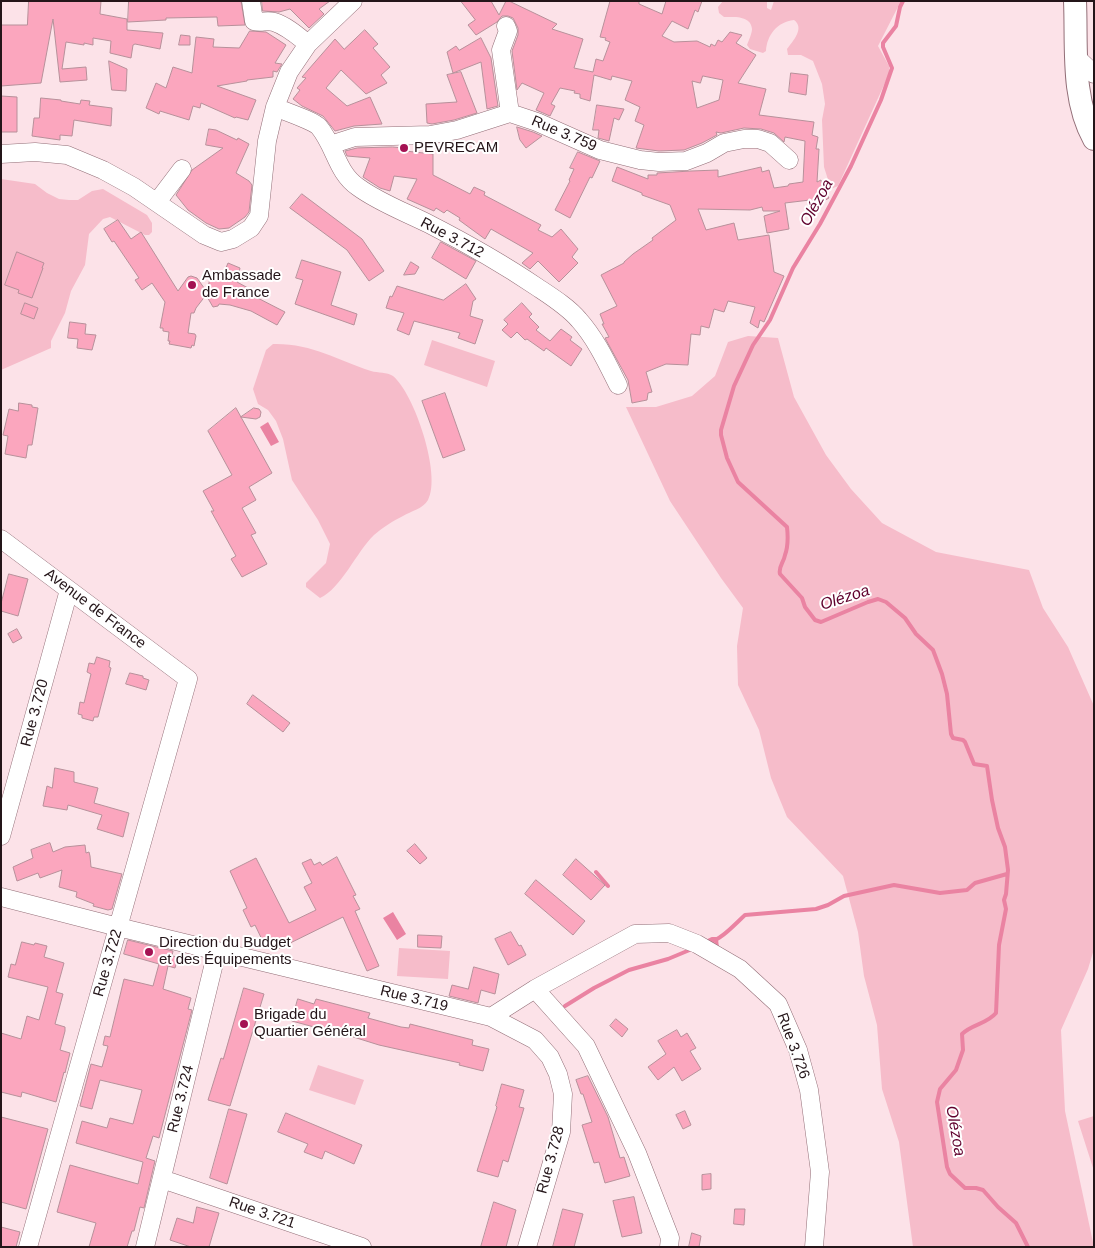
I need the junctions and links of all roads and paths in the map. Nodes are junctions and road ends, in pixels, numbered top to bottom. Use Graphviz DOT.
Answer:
graph roads {
  1 [pos="251,1"];
  2 [pos="353,1"];
  3 [pos="1075,1"];
  4 [pos="506,26"];
  5 [pos="308,44"];
  6 [pos="1076,56"];
  7 [pos="1094,74"];
  8 [pos="275,107"];
  9 [pos="510,113"];
  10 [pos="1094,139"];
  11 [pos="330,145"];
  12 [pos="1,154"];
  13 [pos="789,160"];
  14 [pos="182,169"];
  15 [pos="157,202"];
  16 [pos="618,385"];
  17 [pos="1,539"];
  18 [pos="69,590"];
  19 [pos="188,679"];
  20 [pos="1,836"];
  21 [pos="1,897"];
  22 [pos="118,927"];
  23 [pos="217,951"];
  24 [pos="534,989"];
  25 [pos="491,1017"];
  26 [pos="162,1179"];
  27 [pos="28,1247"];
  28 [pos="145,1247"];
  29 [pos="362,1247"];
  30 [pos="527,1247"];
  31 [pos="669,1247"];
  32 [pos="814,1247"];
  1 -- 5 [label="street"];
  2 -- 5 [label="street"];
  3 -- 6 [label="main road"];
  4 -- 9 [label="street"];
  5 -- 8 [label="street"];
  6 -- 7 [label="street"];
  6 -- 10 [label="main road"];
  8 -- 11 [label="street, Rue 3.712"];
  8 -- 15 [label="street"];
  9 -- 11 [label="street"];
  9 -- 13 [label="street, Rue 3.759"];
  11 -- 16 [label="street, Rue 3.712"];
  12 -- 15 [label="street"];
  14 -- 15 [label="street"];
  17 -- 18 [label="street, Avenue de France"];
  18 -- 19 [label="street, Avenue de France"];
  18 -- 20 [label="street, Rue 3.720"];
  19 -- 22 [label="street, Rue 3.722"];
  21 -- 22 [label="street, Rue 3.719"];
  22 -- 23 [label="street, Rue 3.719"];
  22 -- 27 [label="street, Rue 3.722"];
  23 -- 25 [label="street, Rue 3.719"];
  23 -- 26 [label="street, Rue 3.724"];
  24 -- 25 [label="street"];
  24 -- 31 [label="street"];
  24 -- 32 [label="street, Rue 3.726"];
  25 -- 30 [label="street, Rue 3.728"];
  26 -- 28 [label="street, Rue 3.724"];
  26 -- 29 [label="street, Rue 3.721"];
}
